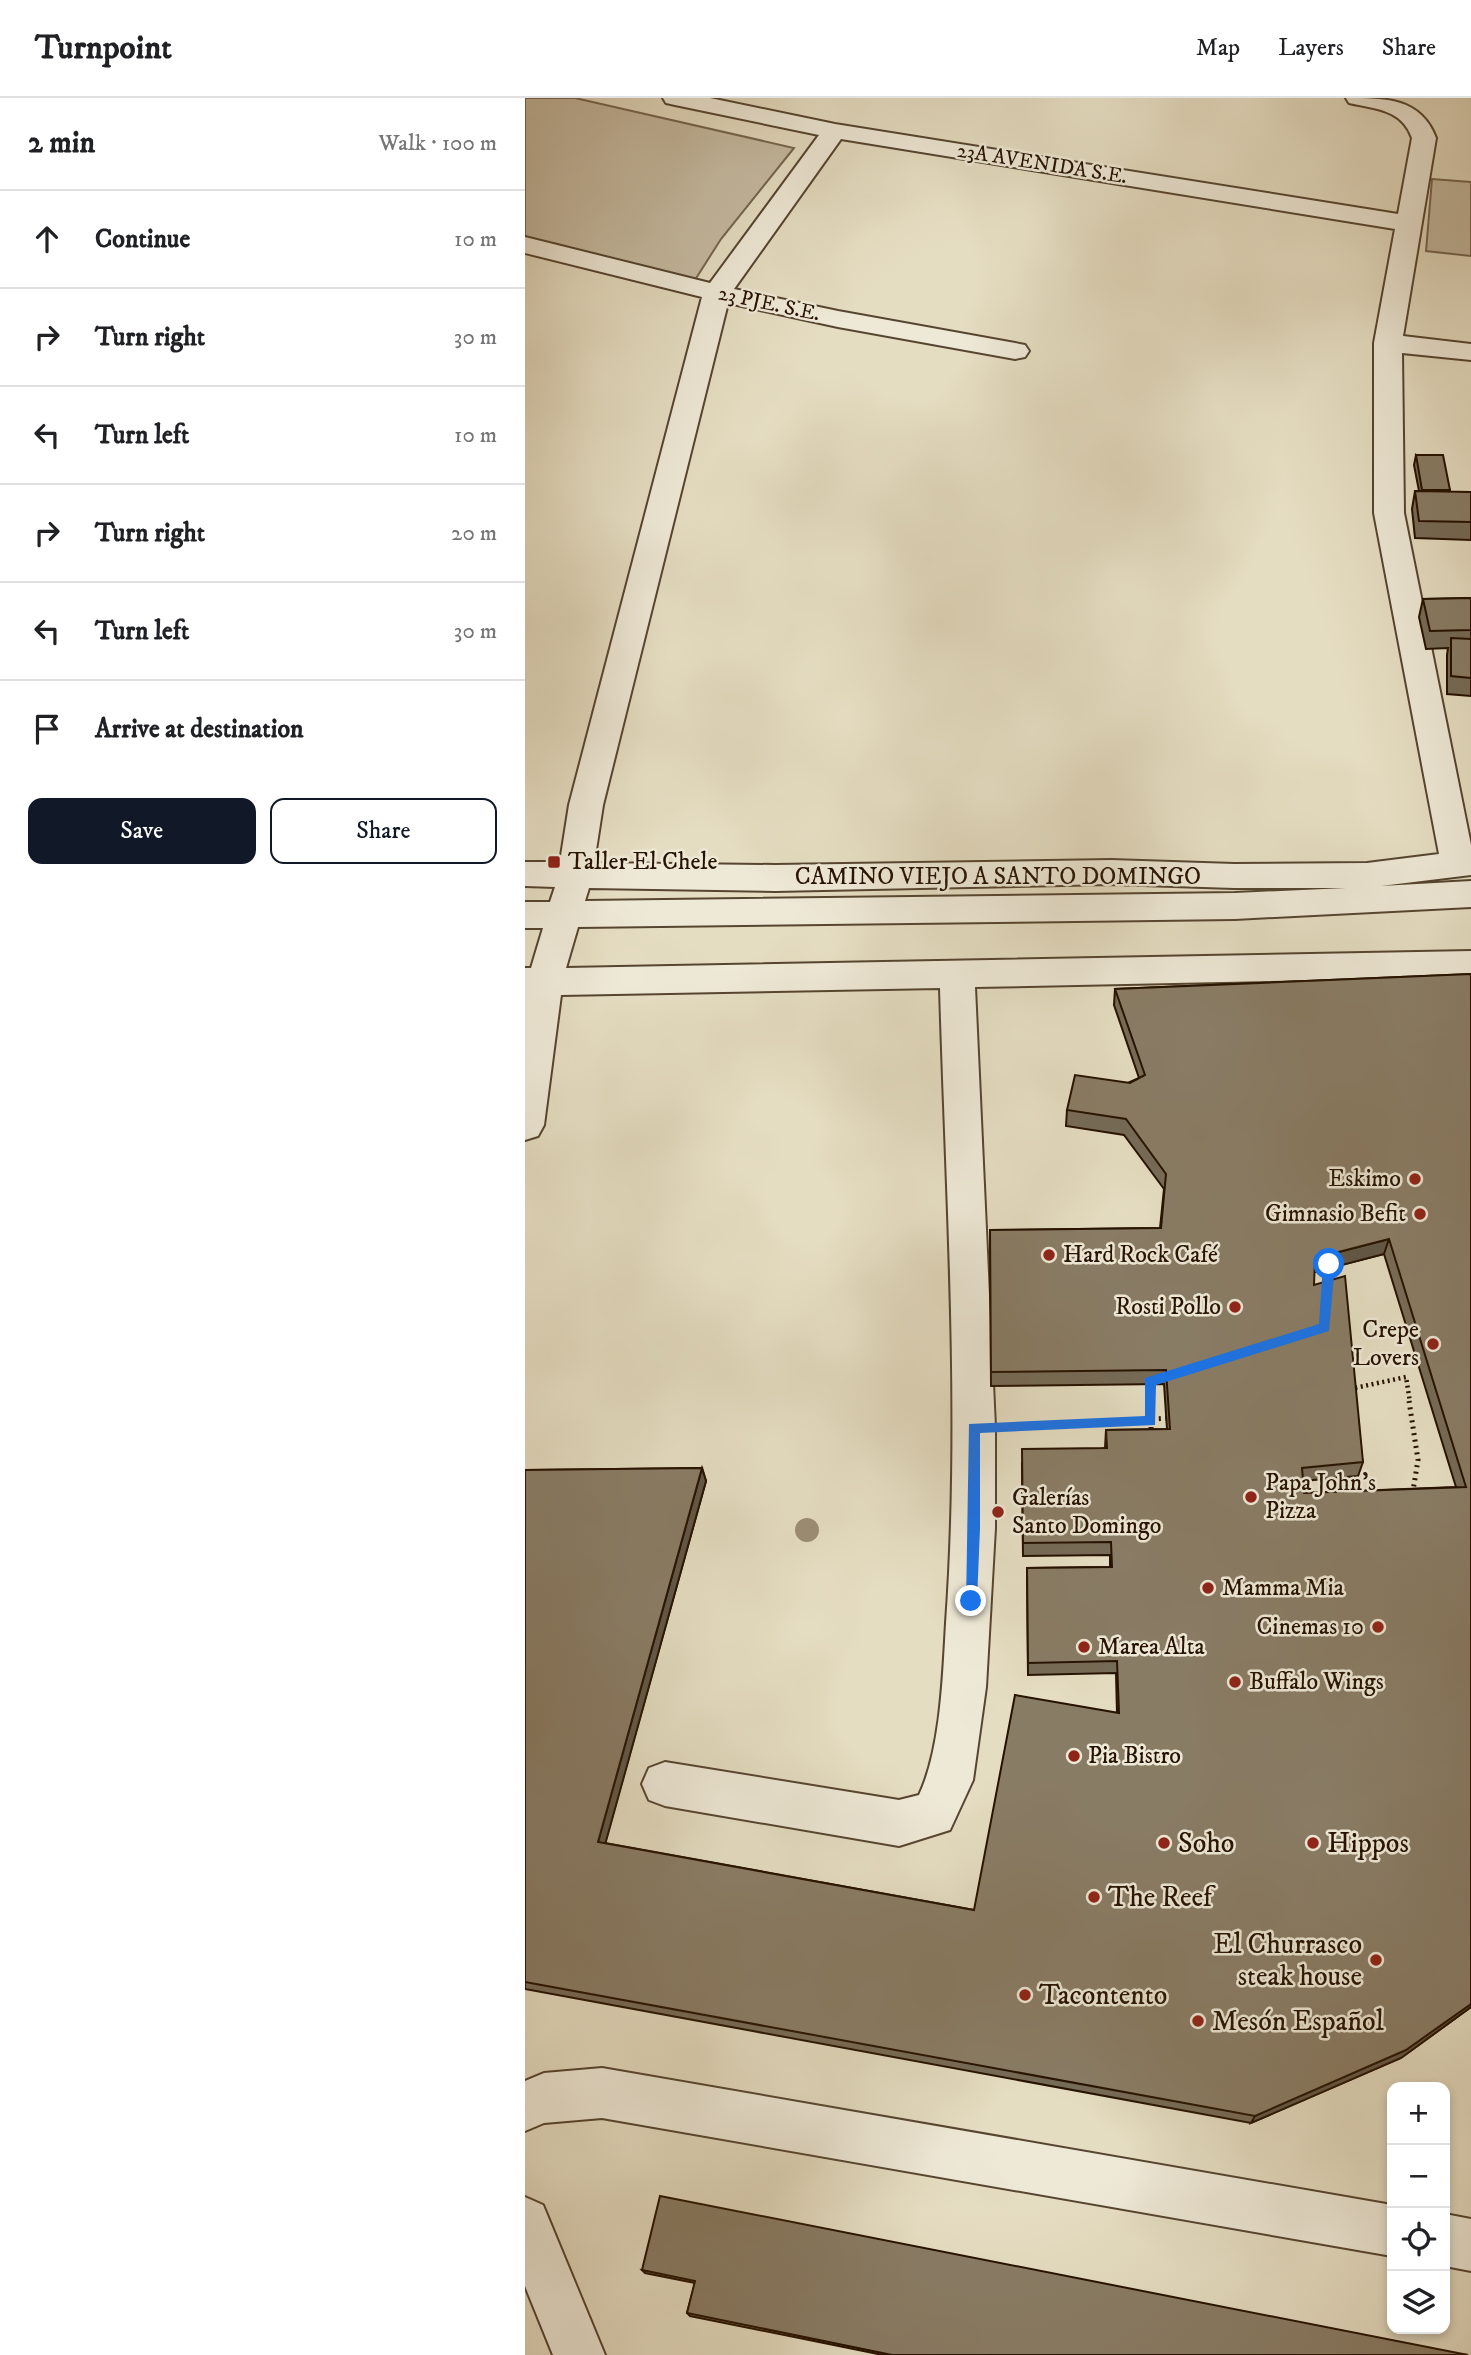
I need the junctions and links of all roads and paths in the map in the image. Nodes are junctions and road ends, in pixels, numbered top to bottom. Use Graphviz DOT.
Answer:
graph roads {
  1 [pos="675,98"];
  2 [pos="1358,98"];
  3 [pos="835,131"];
  4 [pos="1410,224"];
  5 [pos="525,245"];
  6 [pos="717,293"];
  7 [pos="1388,343"];
  8 [pos="1015,351"];
  9 [pos="1471,352"];
  10 [pos="525,874"];
  11 [pos="1467,874"];
  12 [pos="575,875"];
  13 [pos="775,878"];
  14 [pos="525,915"];
  15 [pos="565,915"];
  16 [pos="1471,964"];
  17 [pos="957,974"];
  18 [pos="535,981"];
  19 [pos="525,1125"];
  20 [pos="1329,1264"];
  21 [pos="1327,1289"];
  22 [pos="1162,1378"];
  23 [pos="1338,1391"];
  24 [pos="1181,1416"];
  25 [pos="1151,1421"];
  26 [pos="974,1427"];
  27 [pos="1152,1447"];
  28 [pos="1412,1498"];
  29 [pos="665,1784"];
  30 [pos="525,2106"];
  31 [pos="525,2223"];
  32 [pos="1387,2230"];
  33 [pos="1450,2241"];
  34 [pos="1471,2245"];
  35 [pos="579,2355"];
  1 -- 3 [label="street, 23A AVENIDA S.E."];
  2 -- 4 [label="street"];
  3 -- 4 [label="street, 23A AVENIDA S.E."];
  3 -- 6 [label="street"];
  4 -- 7 [label="street"];
  5 -- 6 [label="street, 23 PJE. S.E."];
  6 -- 8 [label="street, 23 PJE. S.E."];
  6 -- 12 [label="street"];
  7 -- 9 [label="street"];
  7 -- 11 [label="street"];
  10 -- 12 [label="street, CAMINO VIEJO A SANTO DOMINGO"];
  11 -- 13 [label="street, CAMINO VIEJO A SANTO DOMINGO"];
  11 -- 15 [label="street, CAMINO VIEJO A SANTO DOMINGO"];
  12 -- 13 [label="street, CAMINO VIEJO A SANTO DOMINGO"];
  12 -- 15 [label="street"];
  13 -- 15 [label="street"];
  14 -- 15 [label="street, CAMINO VIEJO A SANTO DOMINGO"];
  15 -- 18 [label="street"];
  16 -- 17 [label="street"];
  17 -- 18 [label="street"];
  17 -- 26 [label="street"];
  18 -- 19 [label="street"];
  20 -- 21 [label="path"];
  22 -- 25 [label="path"];
  23 -- 28 [label="path"];
  24 -- 25 [label="path"];
  25 -- 26 [label="path"];
  25 -- 27 [label="path"];
  26 -- 29 [label="street"];
  30 -- 32 [label="street"];
  31 -- 35 [label="street"];
  33 -- 34 [label="street"];
}
